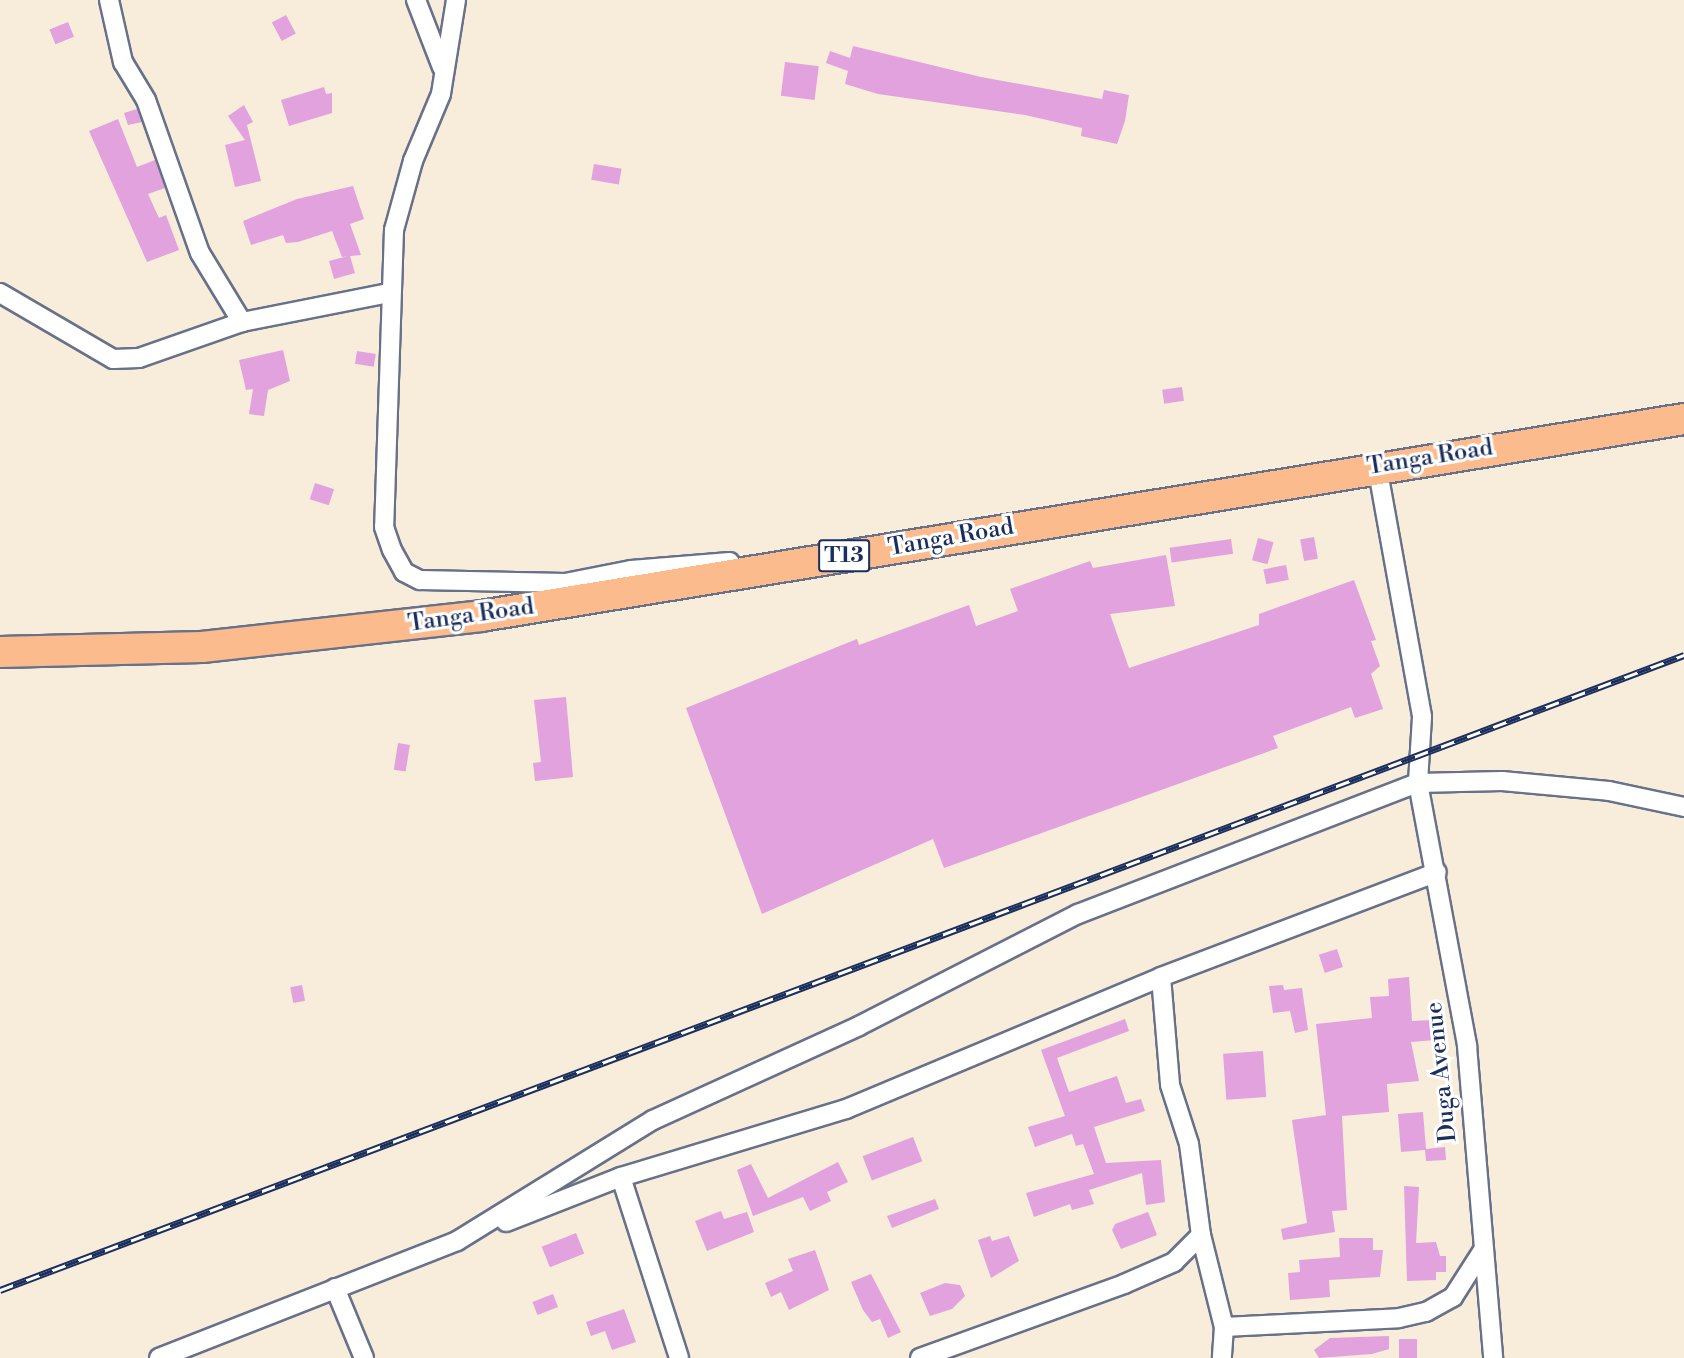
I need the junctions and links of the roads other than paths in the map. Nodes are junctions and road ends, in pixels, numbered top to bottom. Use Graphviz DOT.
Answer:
graph roads {
  1 [pos="109,0"];
  2 [pos="416,0"];
  3 [pos="456,0"];
  4 [pos="442,68"];
  5 [pos="0,293"];
  6 [pos="388,293"];
  7 [pos="242,322"];
  8 [pos="1684,419"];
  9 [pos="1377,466"];
  10 [pos="813,561"];
  11 [pos="0,652"];
  12 [pos="1418,783"];
  13 [pos="1684,807"];
  14 [pos="1437,872"];
  15 [pos="1161,977"];
  16 [pos="621,1177"];
  17 [pos="1201,1235"];
  18 [pos="457,1241"];
  19 [pos="1483,1250"];
  20 [pos="335,1288"];
  21 [pos="1224,1327"];
  22 [pos="159,1358"];
  23 [pos="364,1358"];
  24 [pos="679,1358"];
  25 [pos="920,1358"];
  26 [pos="1222,1358"];
  27 [pos="1493,1358"];
  1 -- 7 [label="street"];
  2 -- 4 [label="street"];
  3 -- 4 [label="street"];
  4 -- 6 [label="street"];
  5 -- 7 [label="street"];
  6 -- 7 [label="street"];
  6 -- 10 [label="street"];
  8 -- 9 [label="highway, Tanga Road / T13"];
  9 -- 10 [label="highway, Tanga Road / T13"];
  9 -- 12 [label="street, Duga Avenue"];
  10 -- 11 [label="highway, Tanga Road / T13"];
  12 -- 13 [label="street"];
  12 -- 14 [label="street, Duga Avenue"];
  12 -- 18 [label="street"];
  14 -- 15 [label="street"];
  14 -- 19 [label="street, Duga Avenue"];
  15 -- 16 [label="street"];
  15 -- 17 [label="street"];
  16 -- 18 [label="street"];
  16 -- 24 [label="street"];
  17 -- 21 [label="street"];
  17 -- 25 [label="street"];
  18 -- 20 [label="street"];
  19 -- 21 [label="street"];
  19 -- 27 [label="street, Duga Avenue"];
  20 -- 22 [label="street"];
  20 -- 23 [label="street"];
  21 -- 26 [label="street"];
}
